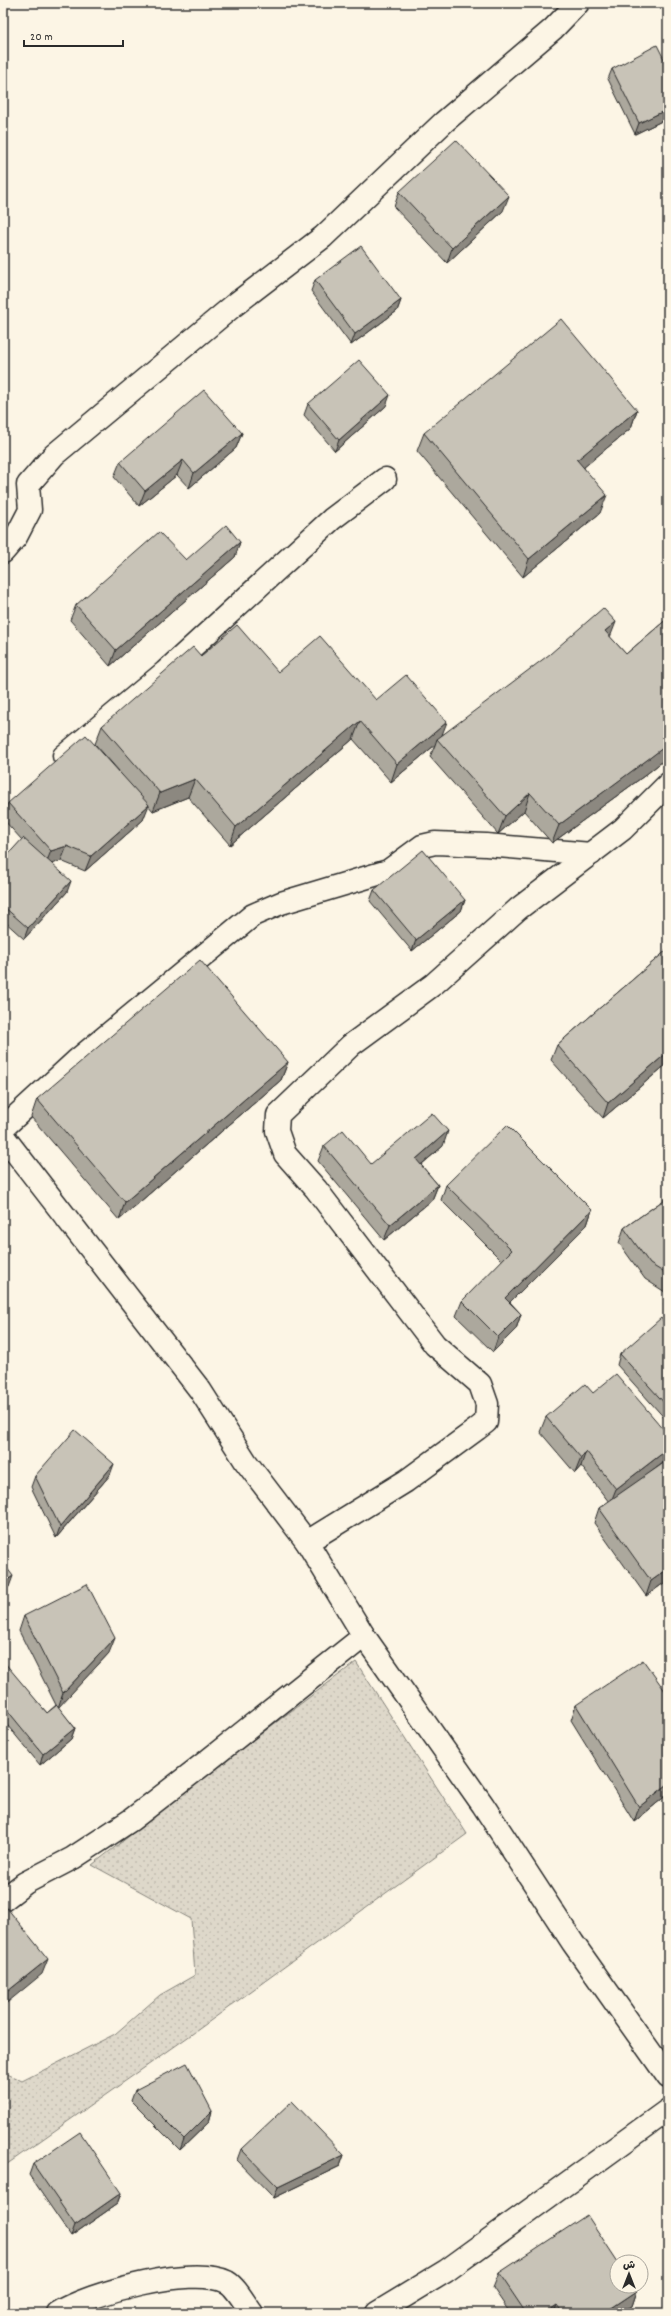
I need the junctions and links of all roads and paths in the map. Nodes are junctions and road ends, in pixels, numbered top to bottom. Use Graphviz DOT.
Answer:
graph roads {
  1 [pos="578,3"];
  2 [pos="385,480"];
  3 [pos="3,552"];
  4 [pos="51,767"];
  5 [pos="668,784"];
  6 [pos="591,854"];
  7 [pos="3,1128"];
  8 [pos="3,1136"];
  9 [pos="306,1542"];
  10 [pos="364,1636"];
  11 [pos="3,1900"];
  12 [pos="668,2077"];
  13 [pos="668,2110"];
  14 [pos="58,2313"];
  15 [pos="252,2313"];
  16 [pos="377,2313"];
  1 -- 3 [label="street"];
  2 -- 4 [label="street"];
  5 -- 6 [label="street"];
  6 -- 7 [label="street"];
  6 -- 9 [label="street"];
  8 -- 9 [label="street"];
  9 -- 10 [label="street"];
  10 -- 11 [label="street"];
  10 -- 12 [label="street"];
  13 -- 16 [label="street"];
  14 -- 15 [label="street"];
}
